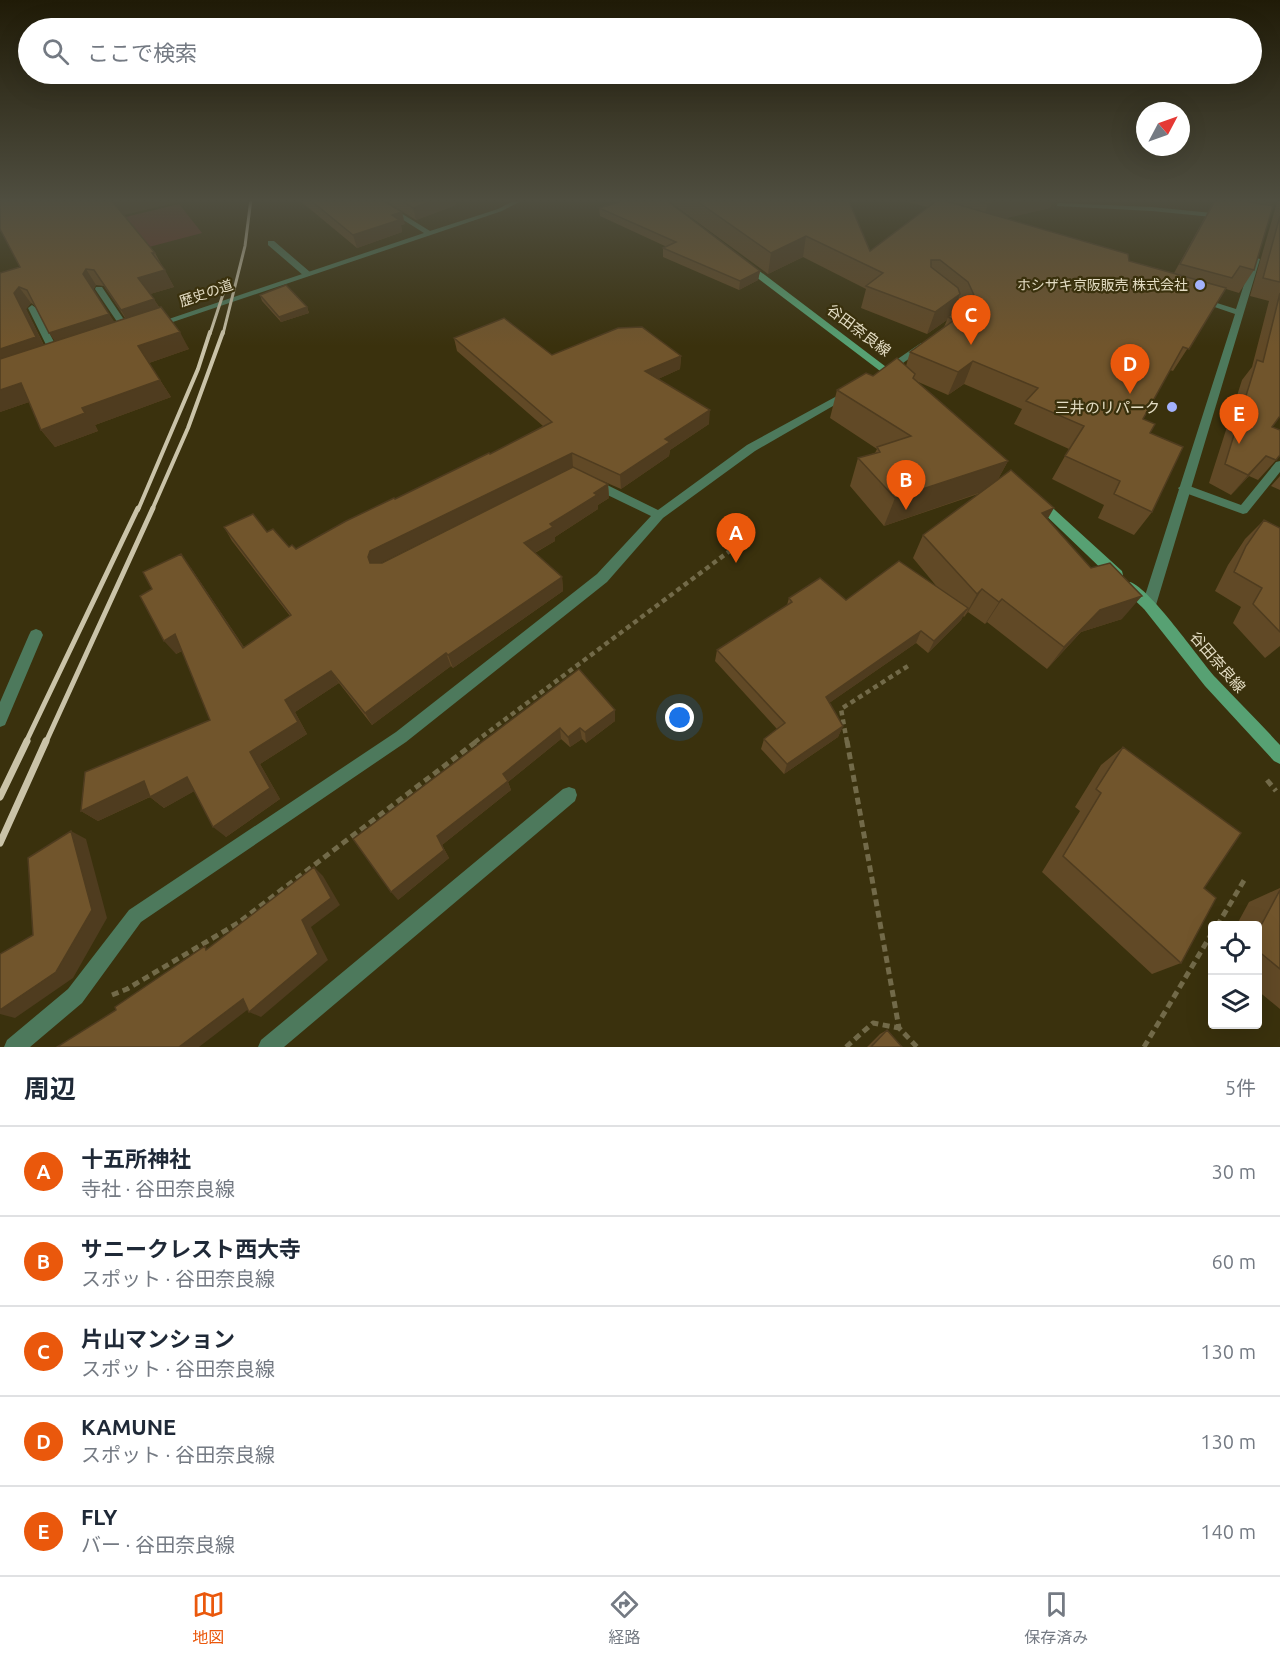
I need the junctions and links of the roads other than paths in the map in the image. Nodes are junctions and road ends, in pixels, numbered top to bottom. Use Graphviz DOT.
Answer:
graph roads {
  1 [pos="1260,247"];
  2 [pos="277,248"];
  3 [pos="383,248"];
  4 [pos="735,256"];
  5 [pos="307,274"];
  6 [pos="99,289"];
  7 [pos="1196,300"];
  8 [pos="32,308"];
  9 [pos="1239,312"];
  10 [pos="150,327"];
  11 [pos="140,330"];
  12 [pos="129,334"];
  13 [pos="119,337"];
  14 [pos="931,339"];
  15 [pos="67,353"];
  16 [pos="57,356"];
  17 [pos="45,360"];
  18 [pos="876,377"];
  19 [pos="905,385"];
  20 [pos="1280,465"];
  21 [pos="585,478"];
  22 [pos="1184,488"];
  23 [pos="1029,492"];
  24 [pos="658,515"];
  25 [pos="1149,605"];
  26 [pos="36,635"];
  27 [pos="0,720"];
  28 [pos="1280,756"];
  29 [pos="569,795"];
  30 [pos="14,1047"];
  31 [pos="268,1047"];
  1 -- 9 [label="street"];
  2 -- 5 [label="street"];
  3 -- 5 [label="street, 歴史の道"];
  4 -- 18 [label="main road, 谷田奈良線"];
  5 -- 10 [label="street, 歴史の道"];
  6 -- 12 [label="street"];
  7 -- 9 [label="street"];
  8 -- 16 [label="street"];
  9 -- 22 [label="street"];
  11 -- 12 [label="street"];
  12 -- 13 [label="street"];
  14 -- 18 [label="street"];
  15 -- 16 [label="street"];
  16 -- 17 [label="street"];
  18 -- 19 [label="main road, 谷田奈良線"];
  18 -- 24 [label="street"];
  20 -- 22 [label="street"];
  21 -- 24 [label="street"];
  22 -- 25 [label="street"];
  23 -- 25 [label="main road, 谷田奈良線"];
  24 -- 30 [label="street"];
  25 -- 28 [label="main road, 谷田奈良線"];
  26 -- 27 [label="street"];
  29 -- 31 [label="street"];
}
